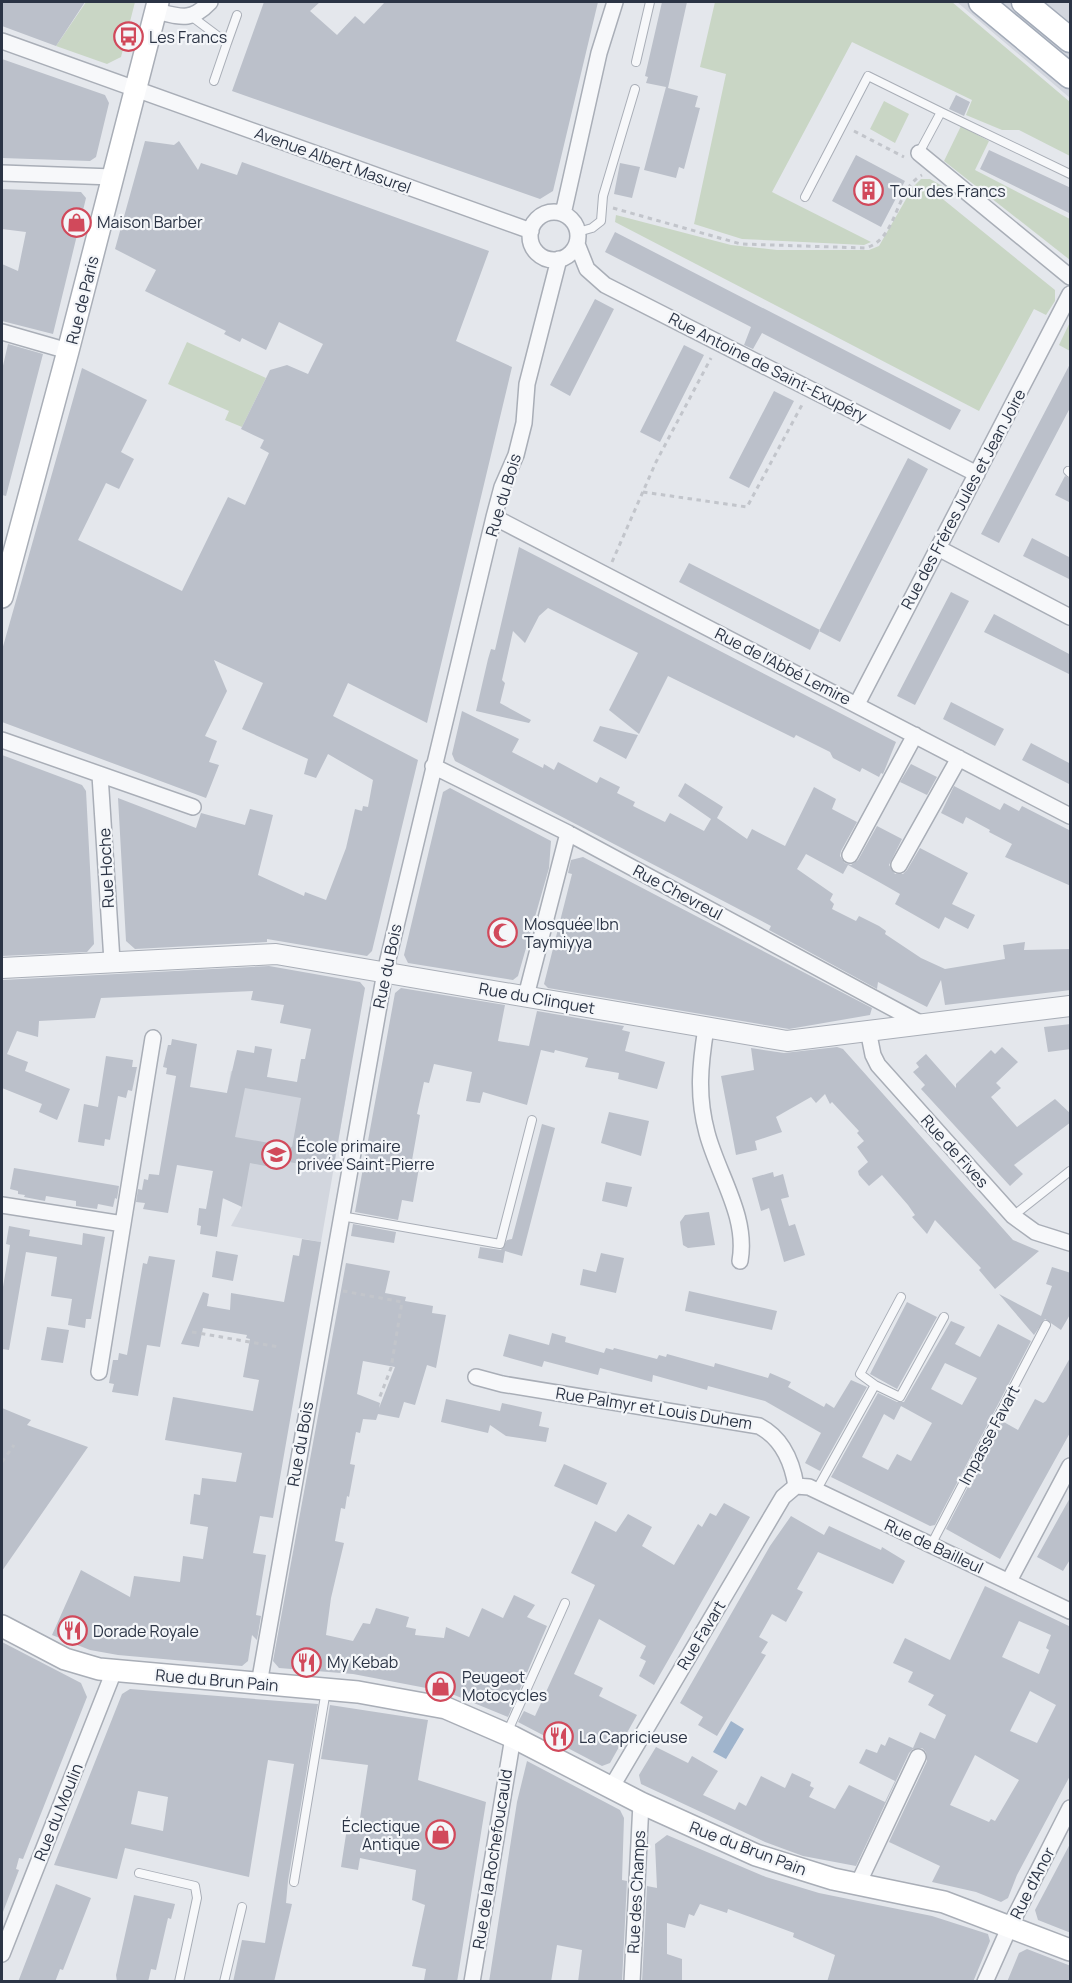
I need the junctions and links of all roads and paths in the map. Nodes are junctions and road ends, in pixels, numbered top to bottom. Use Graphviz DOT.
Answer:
graph roads {
  1 [pos="210,2"];
  2 [pos="615,2"];
  3 [pos="650,2"];
  4 [pos="981,2"];
  5 [pos="1024,2"];
  6 [pos="157,6"];
  7 [pos="237,15"];
  8 [pos="192,16"];
  9 [pos="1071,40"];
  10 [pos="2,41"];
  11 [pos="227,43"];
  12 [pos="636,62"];
  13 [pos="1071,76"];
  14 [pos="214,81"];
  15 [pos="635,89"];
  16 [pos="135,90"];
  17 [pos="941,111"];
  18 [pos="843,125"];
  19 [pos="916,158"];
  20 [pos="936,167"];
  21 [pos="916,169"];
  22 [pos="2,173"];
  23 [pos="1071,174"];
  24 [pos="920,176"];
  25 [pos="113,177"];
  26 [pos="805,197"];
  27 [pos="603,205"];
  28 [pos="563,214"];
  29 [pos="531,231"];
  30 [pos="577,238"];
  31 [pos="559,259"];
  32 [pos="1071,277"];
  33 [pos="1071,294"];
  34 [pos="2,332"];
  35 [pos="719,342"];
  36 [pos="69,351"];
  37 [pos="811,388"];
  38 [pos="977,474"];
  39 [pos="643,492"];
  40 [pos="494,517"];
  41 [pos="938,548"];
  42 [pos="5,568"];
  43 [pos="606,574"];
  44 [pos="2,597"];
  45 [pos="1071,617"];
  46 [pos="857,704"];
  47 [pos="915,735"];
  48 [pos="2,740"];
  49 [pos="960,758"];
  50 [pos="433,766"];
  51 [pos="100,775"];
  52 [pos="193,807"];
  53 [pos="1071,816"];
  54 [pos="568,833"];
  55 [pos="850,855"];
  56 [pos="899,864"];
  57 [pos="112,961"];
  58 [pos="2,969"];
  59 [pos="385,972"];
  60 [pos="526,996"];
  61 [pos="1071,1006"];
  62 [pos="920,1023"];
  63 [pos="706,1028"];
  64 [pos="868,1030"];
  65 [pos="153,1038"];
  66 [pos="532,1120"];
  67 [pos="1071,1171"];
  68 [pos="2,1205"];
  69 [pos="340,1216"];
  70 [pos="1013,1216"];
  71 [pos="123,1224"];
  72 [pos="1071,1243"];
  73 [pos="740,1261"];
  74 [pos="341,1291"];
  75 [pos="901,1297"];
  76 [pos="944,1317"];
  77 [pos="1046,1325"];
  78 [pos="192,1332"];
  79 [pos="279,1347"];
  80 [pos="99,1372"];
  81 [pos="476,1377"];
  82 [pos="875,1385"];
  83 [pos="379,1399"];
  84 [pos="14,1445"];
  85 [pos="2,1462"];
  86 [pos="1071,1466"];
  87 [pos="796,1486"];
  88 [pos="816,1491"];
  89 [pos="931,1545"];
  90 [pos="1009,1581"];
  91 [pos="565,1603"];
  92 [pos="1071,1611"];
  93 [pos="2,1626"];
  94 [pos="114,1671"];
  95 [pos="259,1684"];
  96 [pos="326,1689"];
  97 [pos="510,1735"];
  98 [pos="918,1757"];
  99 [pos="611,1788"];
  100 [pos="641,1803"];
  101 [pos="1071,1808"];
  102 [pos="139,1873"];
  103 [pos="294,1882"];
  104 [pos="858,1884"];
  105 [pos="242,1907"];
  106 [pos="1010,1926"];
  107 [pos="1071,1950"];
  108 [pos="2,1954"];
  109 [pos="179,1982"];
  110 [pos="224,1982"];
  111 [pos="472,1982"];
  112 [pos="632,1982"];
  113 [pos="985,1982"];
  1 -- 8 [label="street"];
  2 -- 28 [label="street"];
  3 -- 12 [label="lane"];
  4 -- 13 [label="main road"];
  5 -- 9 [label="main road"];
  6 -- 8 [label="street"];
  6 -- 16 [label="main road, Rue de Paris"];
  7 -- 11 [label="lane"];
  8 -- 11 [label="lane"];
  10 -- 16 [label="street, Avenue Albert Masurel"];
  11 -- 14 [label="lane"];
  15 -- 27 [label="lane"];
  16 -- 25 [label="main road, Rue de Paris"];
  16 -- 29 [label="street, Avenue Albert Masurel"];
  17 -- 18 [label="lane"];
  17 -- 19 [label="lane"];
  17 -- 23 [label="lane"];
  18 -- 19 [label="path"];
  18 -- 26 [label="lane"];
  19 -- 20 [label="street"];
  20 -- 24 [label="path"];
  20 -- 32 [label="street"];
  21 -- 24 [label="path"];
  22 -- 25 [label="street"];
  24 -- 27 [label="path"];
  25 -- 36 [label="main road, Rue de Paris"];
  27 -- 30 [label="lane"];
  28 -- 29 [label="street"];
  28 -- 30 [label="street"];
  29 -- 31 [label="street"];
  30 -- 31 [label="street"];
  30 -- 35 [label="street, Rue Antoine de Saint-Exupéry"];
  31 -- 40 [label="street, Rue du Bois"];
  33 -- 38 [label="street, Rue des Frères Jules et Jean Joire"];
  34 -- 36 [label="street"];
  35 -- 37 [label="street, Rue Antoine de Saint-Exupéry"];
  35 -- 39 [label="path"];
  36 -- 42 [label="main road, Rue de Paris"];
  37 -- 38 [label="street, Rue Antoine de Saint-Exupéry"];
  37 -- 39 [label="path"];
  38 -- 41 [label="street, Rue des Frères Jules et Jean Joire"];
  39 -- 43 [label="path"];
  40 -- 43 [label="street, Rue de l'Abbé Lemire"];
  40 -- 50 [label="street, Rue du Bois"];
  41 -- 45 [label="street"];
  41 -- 46 [label="street, Rue des Frères Jules et Jean Joire"];
  42 -- 44 [label="main road, Rue de Paris"];
  43 -- 46 [label="street, Rue de l'Abbé Lemire"];
  46 -- 47 [label="street, Rue de l'Abbé Lemire"];
  47 -- 49 [label="street, Rue de l'Abbé Lemire"];
  47 -- 55 [label="street"];
  48 -- 51 [label="street"];
  49 -- 53 [label="street, Rue de l'Abbé Lemire"];
  49 -- 56 [label="street"];
  50 -- 54 [label="street, Rue Chevreul"];
  50 -- 59 [label="street, Rue du Bois"];
  51 -- 52 [label="street"];
  51 -- 57 [label="street, Rue Hoche"];
  54 -- 60 [label="street"];
  54 -- 62 [label="street, Rue Chevreul"];
  57 -- 58 [label="street, Rue du Clinquet"];
  57 -- 59 [label="street, Rue du Clinquet"];
  59 -- 60 [label="street, Rue du Clinquet"];
  59 -- 69 [label="street, Rue du Bois"];
  60 -- 63 [label="street, Rue du Clinquet"];
  61 -- 62 [label="street, Rue du Clinquet"];
  62 -- 64 [label="street, Rue du Clinquet"];
  63 -- 64 [label="street, Rue du Clinquet"];
  63 -- 73 [label="street"];
  64 -- 70 [label="street, Rue de Fives"];
  65 -- 71 [label="street"];
  66 -- 69 [label="lane"];
  67 -- 70 [label="lane"];
  68 -- 71 [label="street"];
  69 -- 95 [label="street, Rue du Bois"];
  70 -- 72 [label="street, Rue de Fives"];
  71 -- 80 [label="street"];
  74 -- 83 [label="path"];
  75 -- 82 [label="lane"];
  76 -- 82 [label="lane"];
  77 -- 89 [label="lane, Impasse Favart"];
  78 -- 79 [label="path"];
  81 -- 87 [label="street, Rue Palmyr et Louis Duhem"];
  82 -- 88 [label="lane"];
  84 -- 85 [label="path"];
  86 -- 90 [label="street"];
  87 -- 88 [label="street, Rue de Bailleul"];
  87 -- 99 [label="street, Rue Favart"];
  88 -- 89 [label="street, Rue de Bailleul"];
  89 -- 90 [label="street, Rue de Bailleul"];
  90 -- 92 [label="street, Rue de Bailleul"];
  91 -- 97 [label="lane"];
  93 -- 94 [label="main road, Rue du Brun Pain"];
  94 -- 95 [label="main road, Rue du Brun Pain"];
  94 -- 108 [label="street, Rue du Moulin"];
  95 -- 96 [label="main road, Rue du Brun Pain"];
  96 -- 97 [label="main road, Rue du Brun Pain"];
  96 -- 103 [label="lane"];
  97 -- 99 [label="main road, Rue du Brun Pain"];
  97 -- 111 [label="street, Rue de la Rochefoucauld"];
  98 -- 104 [label="street"];
  99 -- 100 [label="main road, Rue du Brun Pain"];
  100 -- 104 [label="main road, Rue du Brun Pain"];
  100 -- 112 [label="street, Rue des Champs"];
  101 -- 106 [label="street, Rue d'Anor"];
  102 -- 109 [label="lane"];
  104 -- 106 [label="main road, Rue du Brun Pain"];
  105 -- 110 [label="lane"];
  106 -- 107 [label="main road, Rue du Brun Pain"];
  106 -- 113 [label="street, Rue d'Anor"];
}
